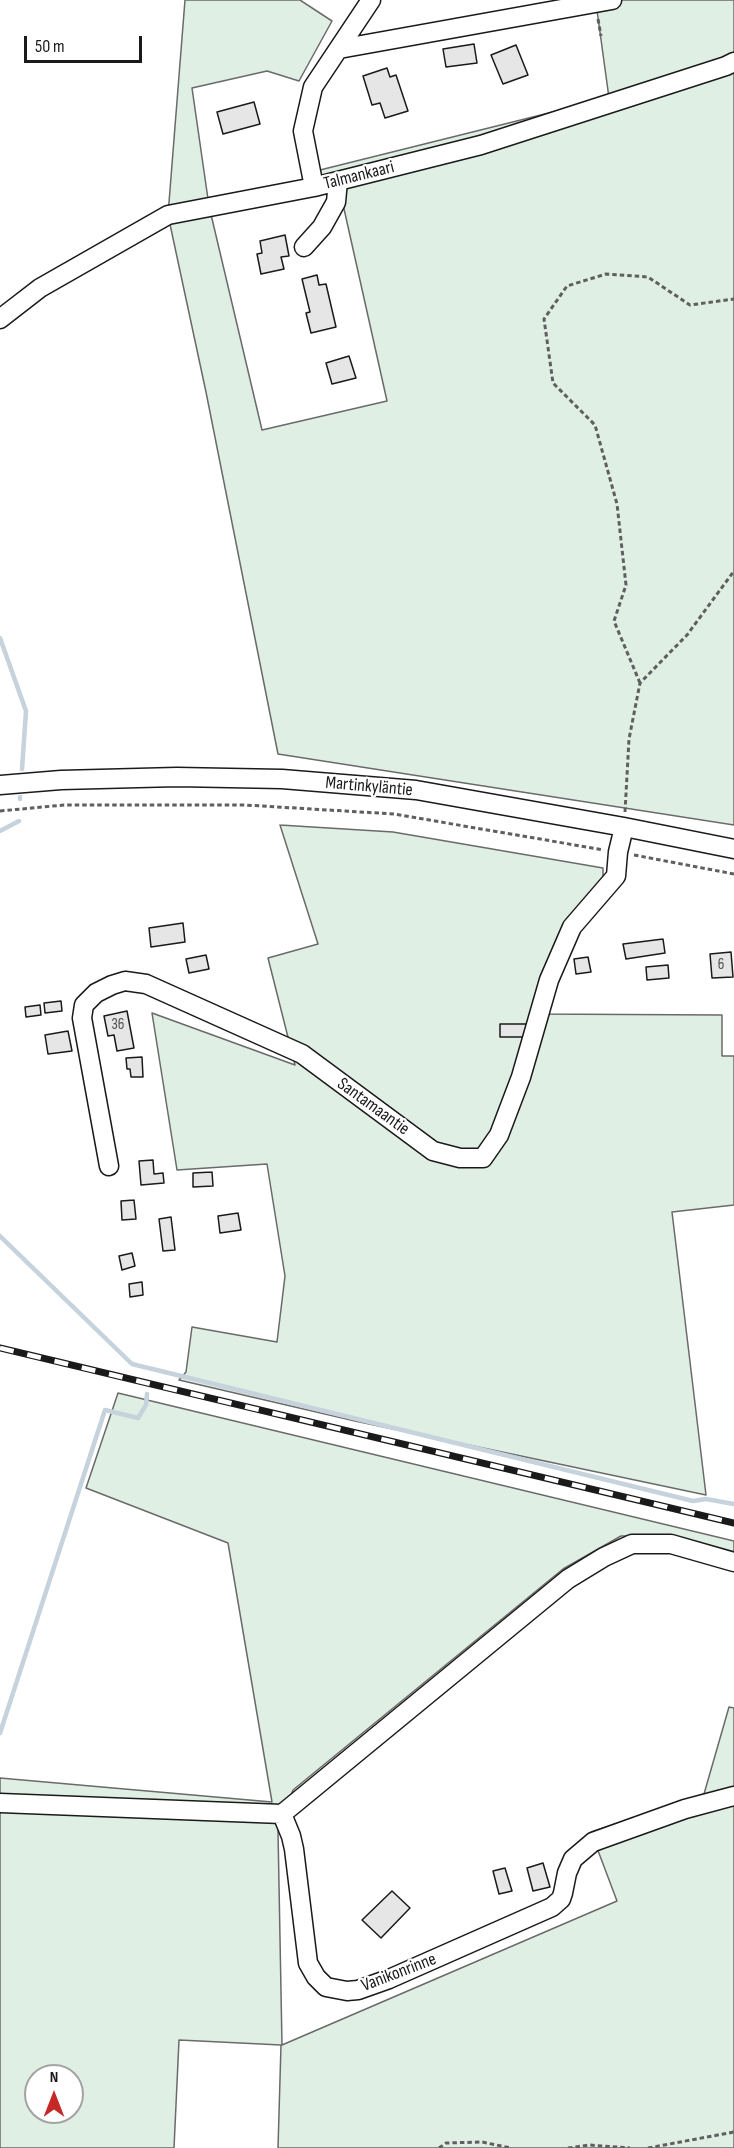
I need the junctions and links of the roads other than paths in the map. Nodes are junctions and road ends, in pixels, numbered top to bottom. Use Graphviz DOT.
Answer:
graph roads {
  1 [pos="371,0"];
  2 [pos="612,0"];
  3 [pos="339,49"];
  4 [pos="734,62"];
  5 [pos="338,181"];
  6 [pos="314,187"];
  7 [pos="304,247"];
  8 [pos="0,319"];
  9 [pos="0,785"];
  10 [pos="624,827"];
  11 [pos="734,849"];
  12 [pos="109,1166"];
  13 [pos="734,1562"];
  14 [pos="734,1796"];
  15 [pos="0,1803"];
  16 [pos="282,1814"];
  1 -- 3 [label="street"];
  2 -- 3 [label="street"];
  3 -- 6 [label="street"];
  4 -- 5 [label="street, Talmankaari"];
  5 -- 6 [label="street, Talmankaari"];
  5 -- 7 [label="street"];
  6 -- 8 [label="street, Talmankaari"];
  9 -- 10 [label="street, Martinkyläntie"];
  10 -- 11 [label="street, Martinkyläntie"];
  10 -- 12 [label="street, Santamaantie"];
  13 -- 16 [label="street"];
  14 -- 16 [label="street, Vanikonrinne"];
  15 -- 16 [label="street"];
}
